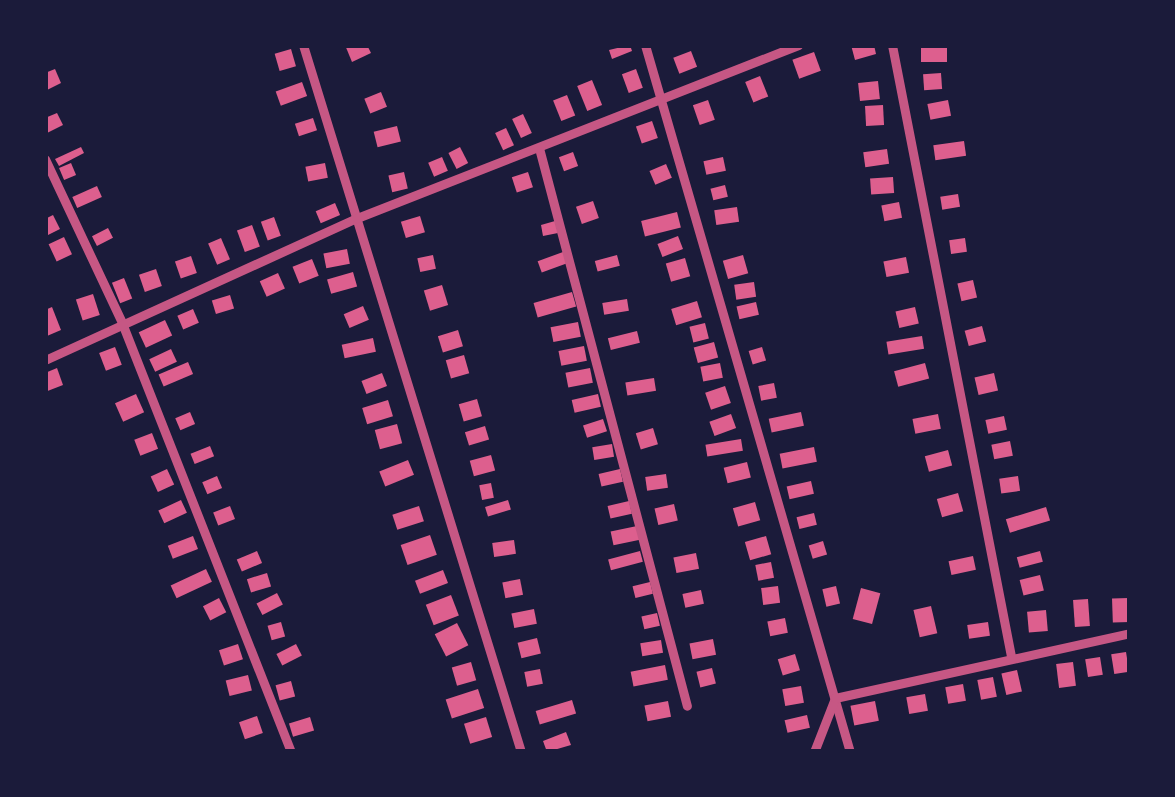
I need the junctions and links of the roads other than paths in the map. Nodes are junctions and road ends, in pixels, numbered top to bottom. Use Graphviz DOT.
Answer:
graph roads {
  1 [pos="303,45"];
  2 [pos="645,45"];
  3 [pos="798,45"];
  4 [pos="892,45"];
  5 [pos="664,101"];
  6 [pos="539,148"];
  7 [pos="45,159"];
  8 [pos="357,218"];
  9 [pos="122,323"];
  10 [pos="45,360"];
  11 [pos="1130,633"];
  12 [pos="1010,656"];
  13 [pos="835,698"];
  14 [pos="687,706"];
  15 [pos="291,752"];
  16 [pos="521,752"];
  17 [pos="814,752"];
  18 [pos="850,752"];
  1 -- 8 [label="street"];
  2 -- 5 [label="street"];
  3 -- 5 [label="street"];
  4 -- 12 [label="street"];
  5 -- 6 [label="street"];
  5 -- 13 [label="street"];
  6 -- 8 [label="street"];
  6 -- 14 [label="street"];
  7 -- 9 [label="street"];
  8 -- 9 [label="street"];
  8 -- 16 [label="street"];
  9 -- 10 [label="street"];
  9 -- 15 [label="street"];
  11 -- 12 [label="street"];
  12 -- 13 [label="street"];
  13 -- 17 [label="street"];
  13 -- 18 [label="street"];
}
